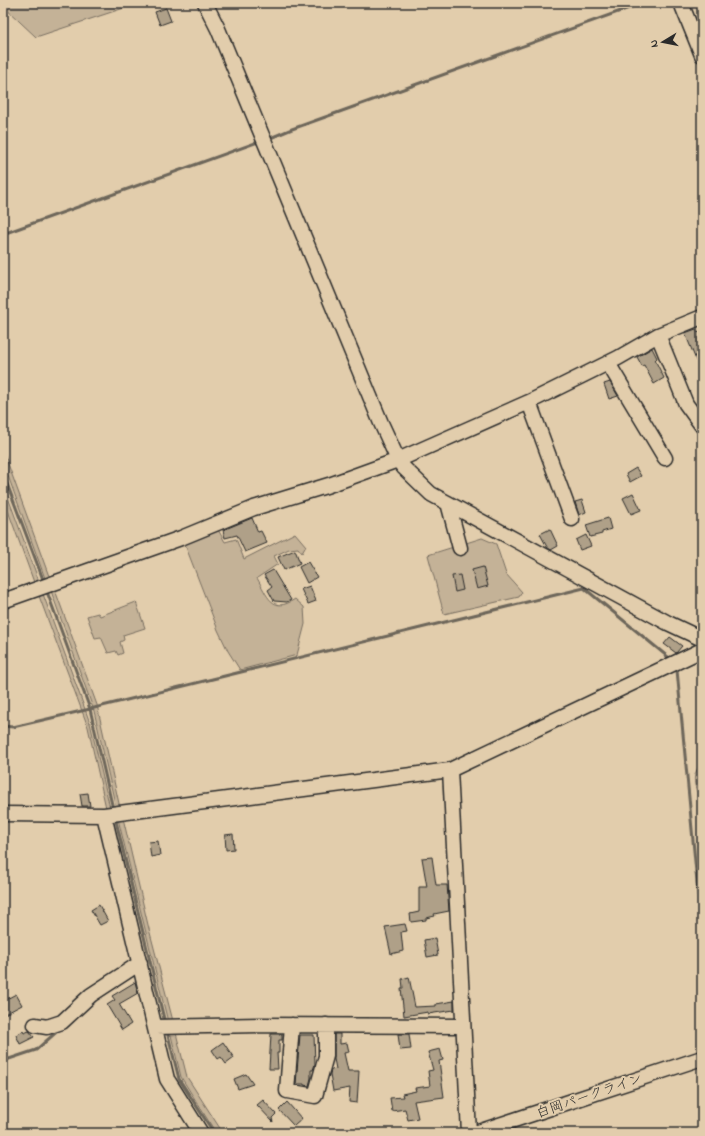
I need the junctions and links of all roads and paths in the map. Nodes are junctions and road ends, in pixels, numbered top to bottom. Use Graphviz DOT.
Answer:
graph roads {
  1 [pos="205,3"];
  2 [pos="680,3"];
  3 [pos="702,55"];
  4 [pos="702,317"];
  5 [pos="658,335"];
  6 [pos="608,363"];
  7 [pos="529,402"];
  8 [pos="702,426"];
  9 [pos="665,458"];
  10 [pos="398,460"];
  11 [pos="448,503"];
  12 [pos="572,519"];
  13 [pos="460,548"];
  14 [pos="3,601"];
  15 [pos="702,638"];
  16 [pos="702,650"];
  17 [pos="450,770"];
  18 [pos="3,814"];
  19 [pos="104,816"];
  20 [pos="140,964"];
  21 [pos="35,1025"];
  22 [pos="292,1025"];
  23 [pos="326,1025"];
  24 [pos="463,1026"];
  25 [pos="162,1027"];
  26 [pos="702,1058"];
  27 [pos="201,1133"];
  28 [pos="469,1133"];
  29 [pos="475,1133"];
  1 -- 10 [label="street"];
  2 -- 3 [label="street"];
  4 -- 5 [label="street"];
  5 -- 6 [label="street"];
  5 -- 8 [label="street"];
  6 -- 7 [label="street"];
  6 -- 9 [label="street"];
  7 -- 10 [label="street"];
  7 -- 12 [label="street"];
  10 -- 11 [label="street"];
  10 -- 14 [label="street"];
  11 -- 13 [label="street"];
  11 -- 15 [label="street"];
  16 -- 17 [label="street"];
  17 -- 19 [label="street"];
  17 -- 24 [label="street"];
  18 -- 19 [label="street"];
  19 -- 20 [label="street"];
  20 -- 21 [label="street"];
  20 -- 25 [label="street"];
  22 -- 23 [label="street"];
  22 -- 23 [label="street"];
  22 -- 25 [label="street"];
  23 -- 24 [label="street"];
  24 -- 28 [label="street"];
  25 -- 27 [label="street"];
  26 -- 29 [label="street, 白岡パークライン"];
}
